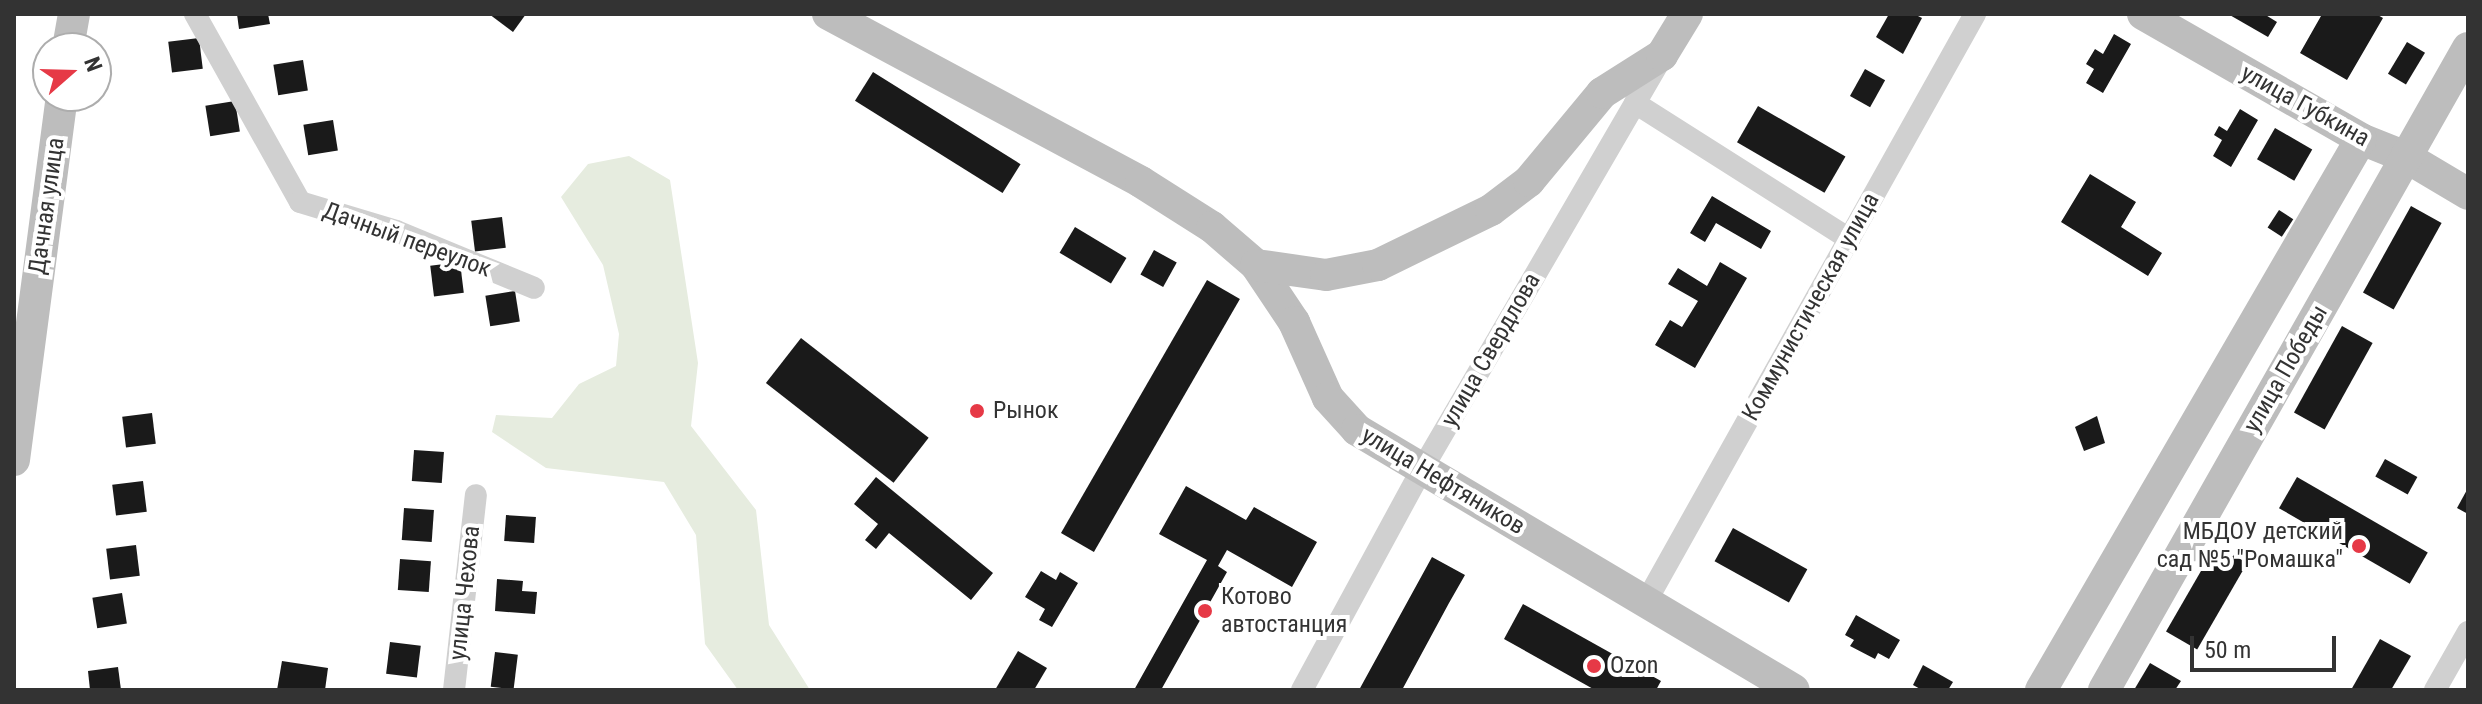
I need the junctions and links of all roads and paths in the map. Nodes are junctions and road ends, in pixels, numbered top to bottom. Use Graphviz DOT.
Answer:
graph roads {
  1 [pos="195,14"];
  2 [pos="828,14"];
  3 [pos="1687,14"];
  4 [pos="1975,14"];
  5 [pos="2143,14"];
  6 [pos="2468,48"];
  7 [pos="1662,55"];
  8 [pos="1635,103"];
  9 [pos="60,112"];
  10 [pos="2361,139"];
  11 [pos="2406,157"];
  12 [pos="2468,194"];
  13 [pos="1849,239"];
  14 [pos="1256,265"];
  15 [pos="534,288"];
  16 [pos="14,460"];
  17 [pos="1421,471"];
  18 [pos="476,495"];
  19 [pos="1647,600"];
  20 [pos="2468,632"];
  21 [pos="454,690"];
  22 [pos="1302,690"];
  23 [pos="1794,690"];
  24 [pos="2041,690"];
  25 [pos="2104,690"];
  26 [pos="2435,690"];
  1 -- 15 [label="street, Дачный переулок"];
  2 -- 14 [label="street, улица Нефтяников"];
  3 -- 7 [label="street, улица Свердлова"];
  4 -- 13 [label="street, Коммунистическая улица"];
  5 -- 10 [label="street, улица Губкина"];
  6 -- 11 [label="street, улица Победы"];
  7 -- 8 [label="street, улица Свердлова"];
  7 -- 14 [label="street"];
  8 -- 13 [label="street"];
  8 -- 17 [label="street, улица Свердлова"];
  9 -- 16 [label="street, Дачная улица"];
  10 -- 11 [label="street, улица Губкина"];
  10 -- 24 [label="street"];
  11 -- 12 [label="street, улица Губкина"];
  11 -- 25 [label="street, улица Победы"];
  13 -- 19 [label="street, Коммунистическая улица"];
  14 -- 17 [label="street, улица Нефтяников"];
  17 -- 19 [label="street, улица Нефтяников"];
  17 -- 22 [label="street, улица Свердлова"];
  18 -- 21 [label="street, улица Чехова"];
  19 -- 23 [label="street, улица Нефтяников"];
  20 -- 26 [label="street"];
}
